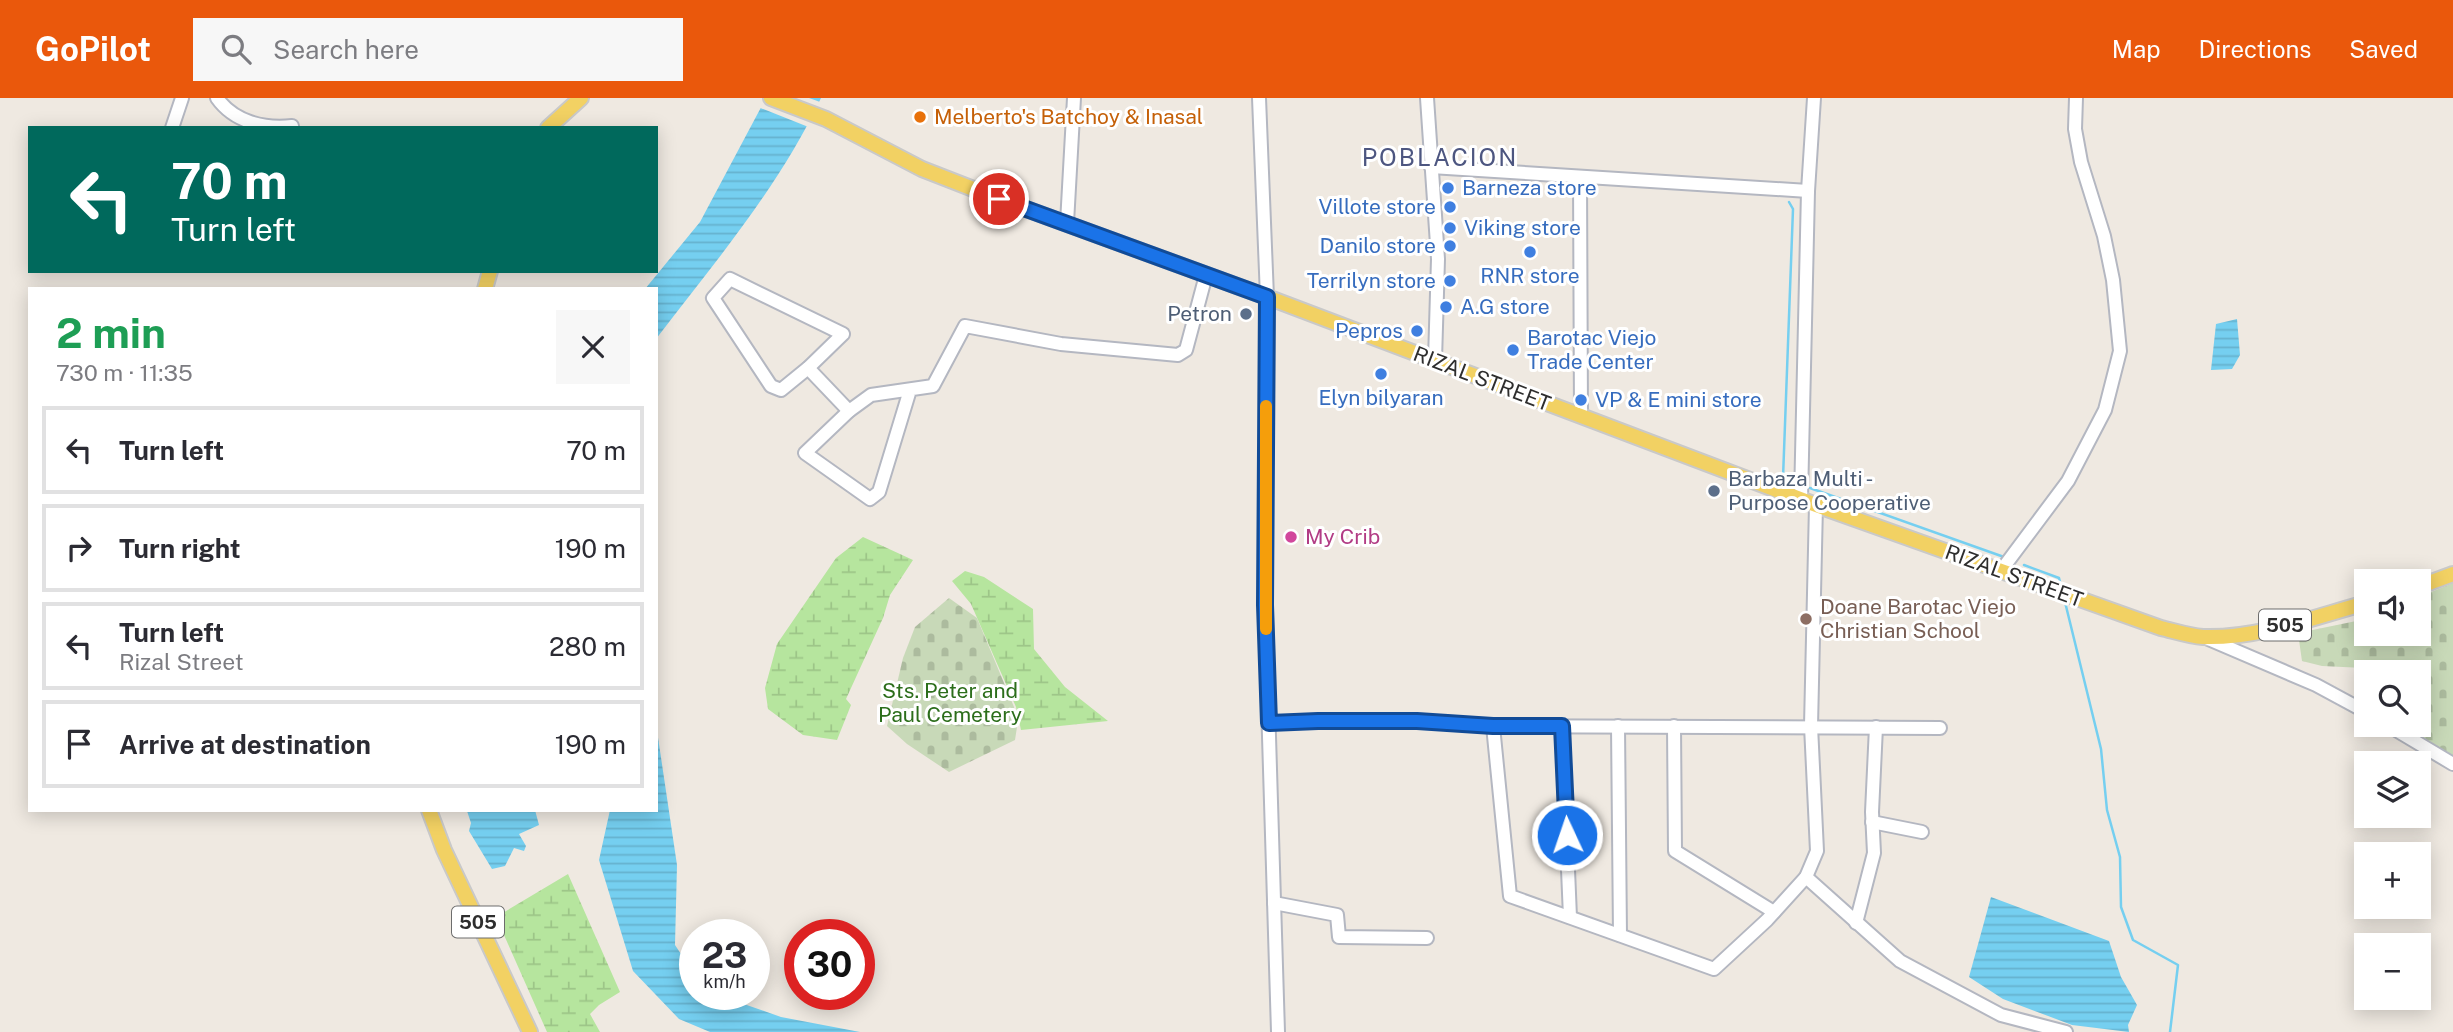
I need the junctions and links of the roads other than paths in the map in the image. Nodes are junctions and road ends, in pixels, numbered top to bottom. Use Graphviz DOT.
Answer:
graph roads {
  1 [pos="182,98"];
  2 [pos="217,98"];
  3 [pos="581,98"];
  4 [pos="771,98"];
  5 [pos="1074,98"];
  6 [pos="1259,98"];
  7 [pos="1427,98"];
  8 [pos="1814,98"];
  9 [pos="2076,98"];
  10 [pos="173,126"];
  11 [pos="292,126"];
  12 [pos="550,126"];
  13 [pos="1432,167"];
  14 [pos="1580,177"];
  15 [pos="1808,191"];
  16 [pos="1067,223"];
  17 [pos="1206,275"];
  18 [pos="1267,297"];
  19 [pos="1435,360"];
  20 [pos="808,368"];
  21 [pos="910,390"];
  22 [pos="849,411"];
  23 [pos="1581,416"];
  24 [pos="1801,499"];
  25 [pos="1816,505"];
  26 [pos="2000,572"];
  27 [pos="2453,574"];
  28 [pos="2431,582"];
  29 [pos="2354,606"];
  30 [pos="2202,637"];
  31 [pos="2354,706"];
  32 [pos="1269,723"];
  33 [pos="1493,726"];
  34 [pos="1562,726"];
  35 [pos="1618,726"];
  36 [pos="1674,726"];
  37 [pos="1811,726"];
  38 [pos="1876,727"];
  39 [pos="1940,728"];
  40 [pos="2408,737"];
  41 [pos="2453,764"];
  42 [pos="430,812"];
  43 [pos="1872,822"];
  44 [pos="1922,832"];
  45 [pos="1806,877"];
  46 [pos="1274,903"];
  47 [pos="1774,912"];
  48 [pos="1570,917"];
  49 [pos="1856,923"];
  50 [pos="1620,935"];
  51 [pos="1427,938"];
  52 [pos="530,1032"];
  53 [pos="1279,1032"];
  54 [pos="2066,1032"];
  1 -- 10 [label="street"];
  2 -- 11 [label="street"];
  3 -- 12 [label="main road"];
  4 -- 16 [label="main road, RIZAL STREET / 505"];
  5 -- 16 [label="street"];
  6 -- 18 [label="street"];
  7 -- 13 [label="street"];
  8 -- 15 [label="street"];
  9 -- 26 [label="street"];
  13 -- 14 [label="street"];
  13 -- 19 [label="street"];
  14 -- 15 [label="street"];
  14 -- 23 [label="street"];
  15 -- 24 [label="street"];
  16 -- 17 [label="main road, RIZAL STREET / 505"];
  17 -- 18 [label="main road, RIZAL STREET / 505"];
  17 -- 21 [label="street"];
  18 -- 19 [label="main road, RIZAL STREET / 505"];
  18 -- 32 [label="street"];
  19 -- 23 [label="main road, RIZAL STREET / 505"];
  20 -- 20 [label="street"];
  20 -- 22 [label="street"];
  21 -- 22 [label="street"];
  21 -- 22 [label="street"];
  23 -- 24 [label="main road, RIZAL STREET / 505"];
  24 -- 25 [label="main road, RIZAL STREET / 505"];
  25 -- 26 [label="main road, RIZAL STREET / 505"];
  25 -- 37 [label="street"];
  26 -- 30 [label="main road, RIZAL STREET / 505"];
  27 -- 28 [label="main road"];
  29 -- 30 [label="main road, 505"];
  30 -- 31 [label="street"];
  32 -- 33 [label="street"];
  32 -- 46 [label="street"];
  33 -- 34 [label="street"];
  33 -- 48 [label="street"];
  34 -- 35 [label="street"];
  34 -- 48 [label="street"];
  35 -- 36 [label="street"];
  35 -- 50 [label="street"];
  36 -- 37 [label="street"];
  36 -- 47 [label="street"];
  37 -- 38 [label="street"];
  37 -- 45 [label="street"];
  38 -- 39 [label="street"];
  38 -- 43 [label="street"];
  40 -- 41 [label="street"];
  42 -- 52 [label="main road, 505"];
  43 -- 44 [label="street"];
  43 -- 49 [label="street"];
  45 -- 47 [label="street"];
  45 -- 49 [label="street"];
  46 -- 51 [label="street"];
  46 -- 53 [label="street"];
  47 -- 50 [label="street"];
  48 -- 50 [label="street"];
  49 -- 54 [label="street"];
}
